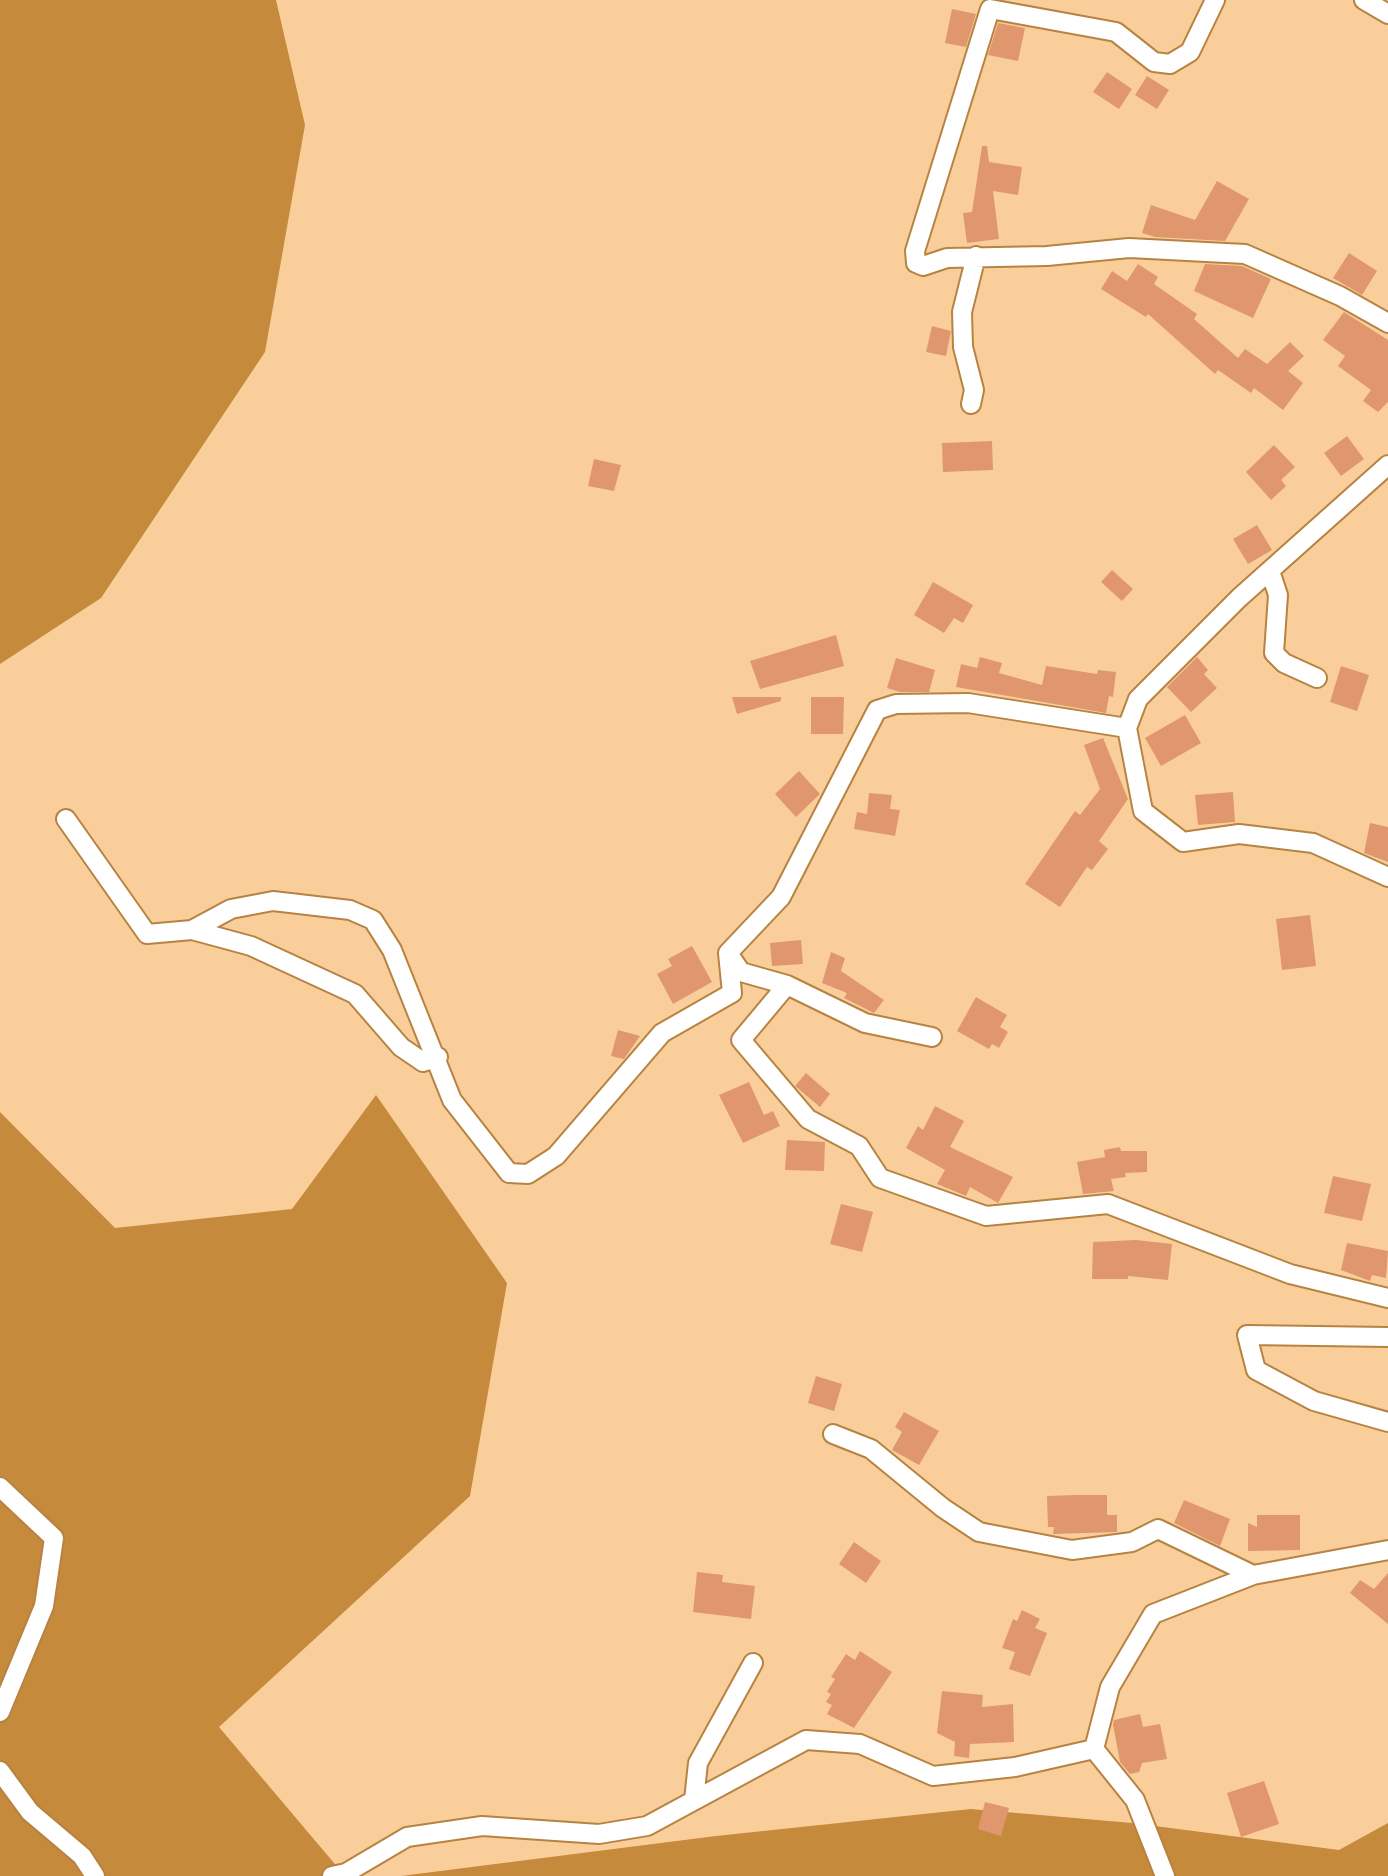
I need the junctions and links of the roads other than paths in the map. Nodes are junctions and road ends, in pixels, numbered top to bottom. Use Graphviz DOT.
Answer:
graph roads {
  1 [pos="1215,0"];
  2 [pos="1364,0"];
  3 [pos="1388,14"];
  4 [pos="976,256"];
  5 [pos="1388,323"];
  6 [pos="971,404"];
  7 [pos="1388,465"];
  8 [pos="1270,571"];
  9 [pos="1317,678"];
  10 [pos="1127,728"];
  11 [pos="66,819"];
  12 [pos="1388,877"];
  13 [pos="192,930"];
  14 [pos="728,953"];
  15 [pos="787,985"];
  16 [pos="932,1037"];
  17 [pos="438,1057"];
  18 [pos="1388,1298"];
  19 [pos="1388,1337"];
  20 [pos="1388,1422"];
  21 [pos="833,1434"];
  22 [pos="0,1487"];
  23 [pos="1388,1550"];
  24 [pos="1253,1575"];
  25 [pos="753,1663"];
  26 [pos="0,1712"];
  27 [pos="1094,1749"];
  28 [pos="0,1771"];
  29 [pos="694,1800"];
  30 [pos="95,1876"];
  31 [pos="332,1876"];
  32 [pos="1165,1876"];
  1 -- 4 [label="street"];
  2 -- 3 [label="street"];
  4 -- 5 [label="street"];
  4 -- 6 [label="street"];
  7 -- 8 [label="street"];
  8 -- 9 [label="street"];
  8 -- 10 [label="street"];
  10 -- 12 [label="street"];
  10 -- 14 [label="street"];
  11 -- 13 [label="street"];
  13 -- 17 [label="street"];
  13 -- 17 [label="street"];
  14 -- 15 [label="street"];
  14 -- 17 [label="street"];
  15 -- 16 [label="street"];
  15 -- 18 [label="street"];
  19 -- 20 [label="street"];
  21 -- 24 [label="street"];
  22 -- 26 [label="street"];
  23 -- 24 [label="street"];
  24 -- 27 [label="street"];
  25 -- 29 [label="street"];
  27 -- 29 [label="street"];
  27 -- 32 [label="street"];
  28 -- 30 [label="street"];
  29 -- 31 [label="street"];
}
